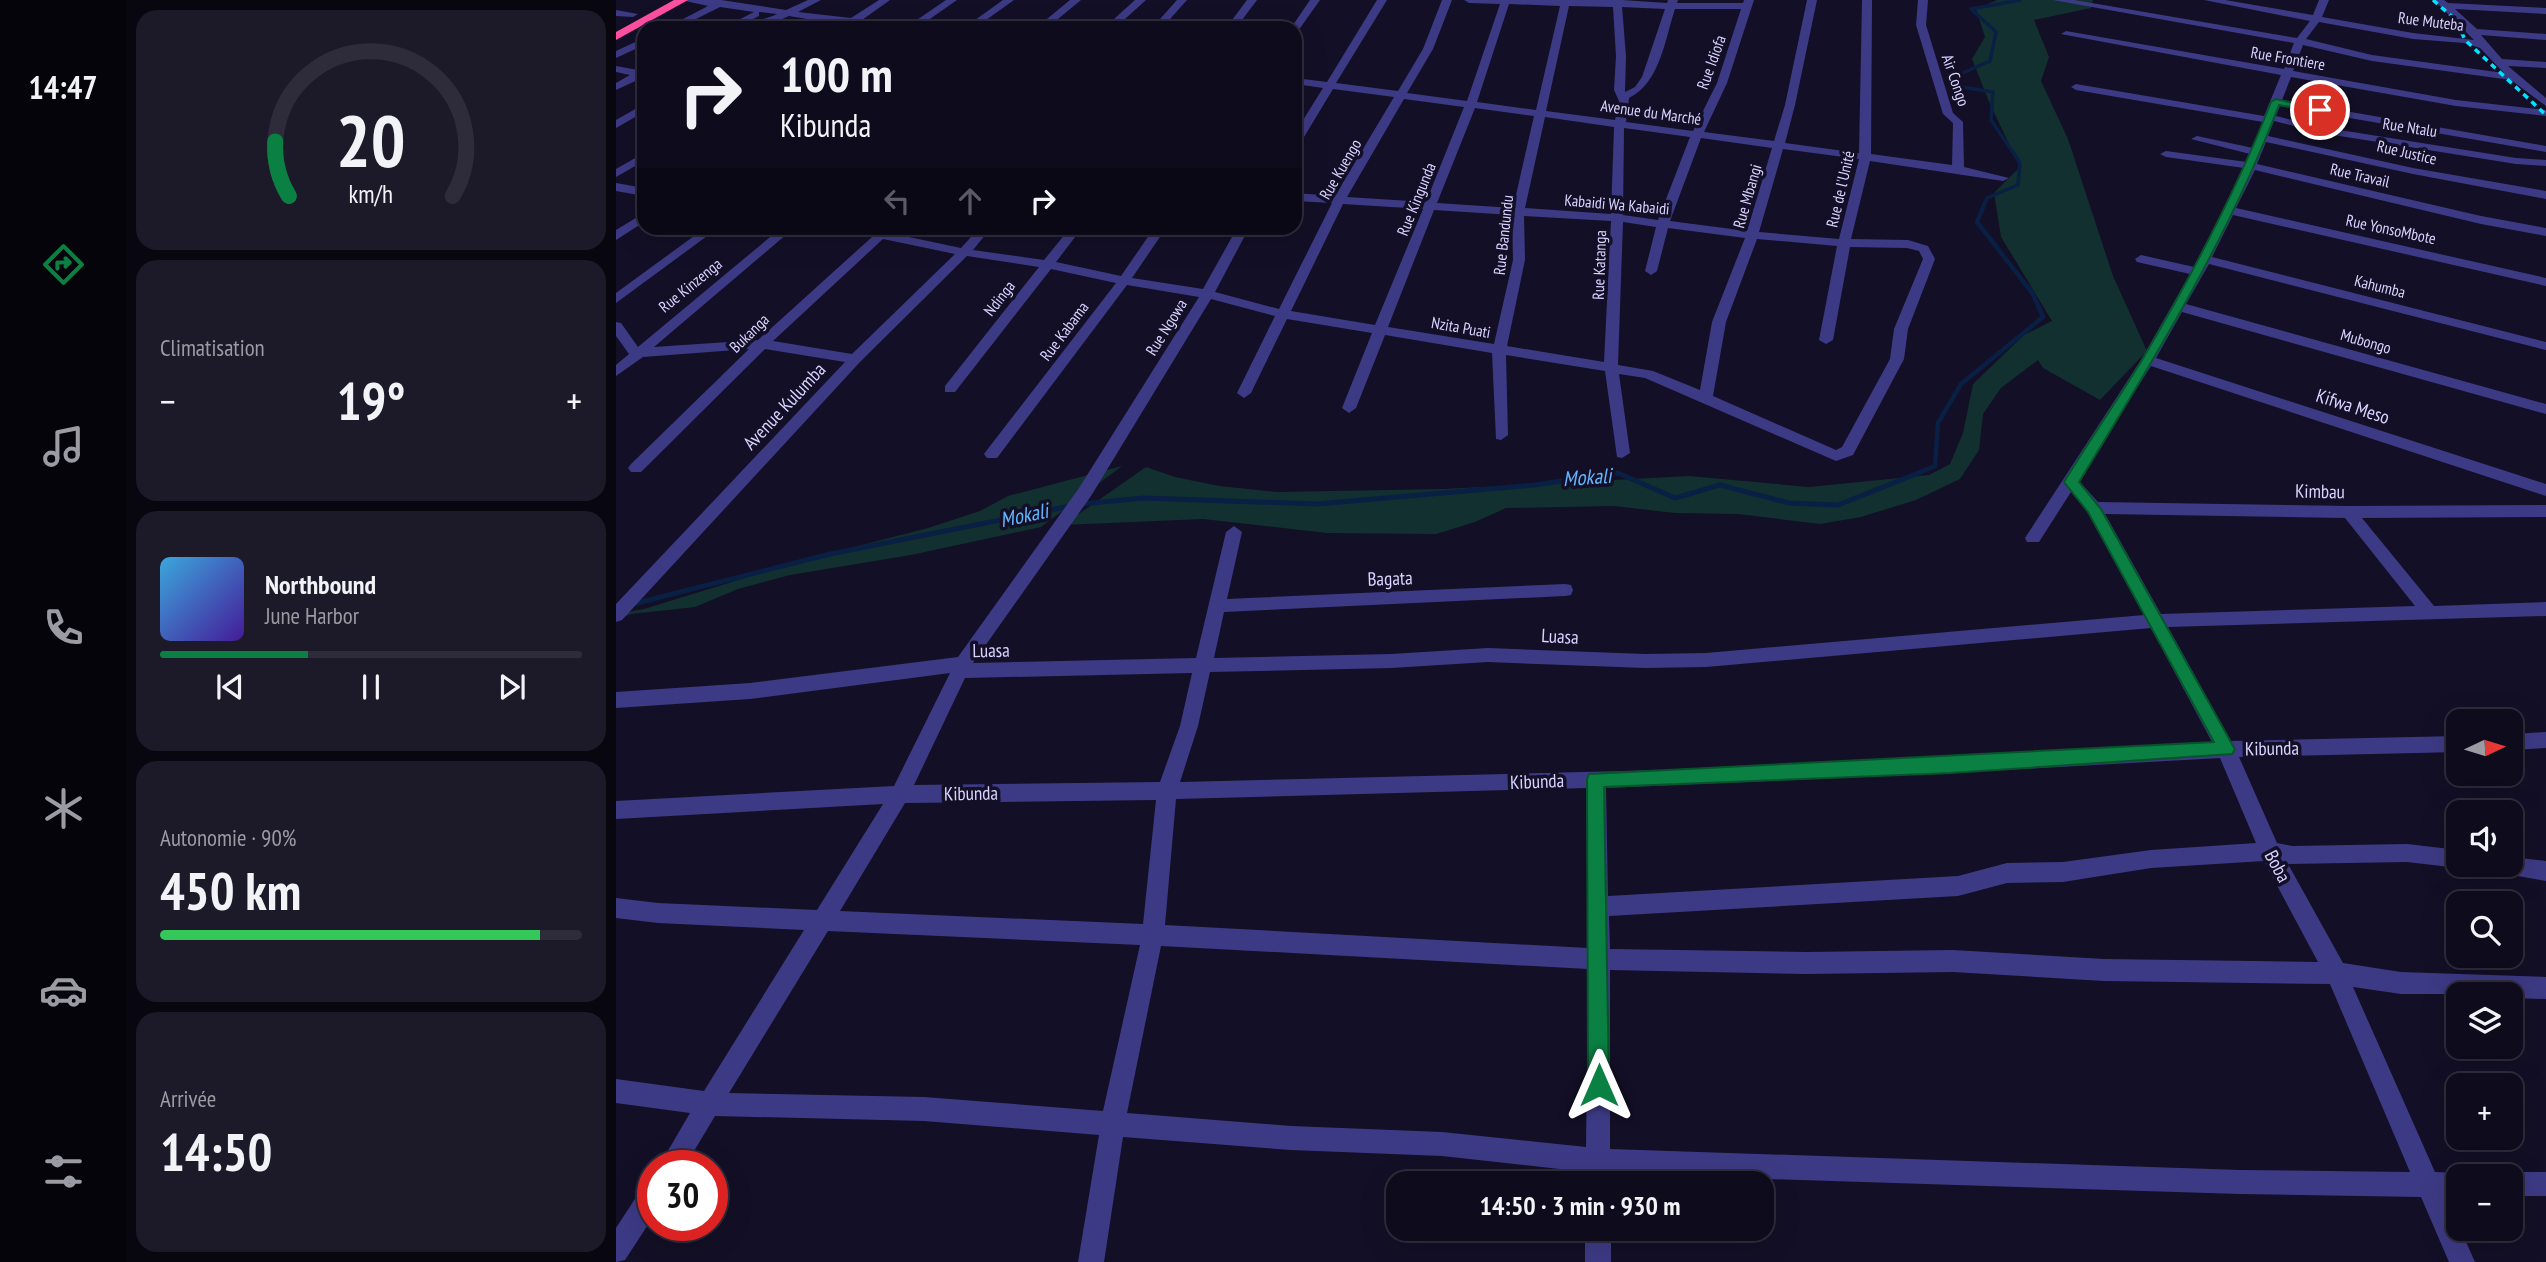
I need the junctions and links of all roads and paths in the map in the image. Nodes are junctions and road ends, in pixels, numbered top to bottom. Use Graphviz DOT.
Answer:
graph roads {
  1 [pos="669,0"];
  2 [pos="685,0"];
  3 [pos="777,0"];
  4 [pos="816,0"];
  5 [pos="885,0"];
  6 [pos="952,0"];
  7 [pos="1009,0"];
  8 [pos="1076,0"];
  9 [pos="1142,0"];
  10 [pos="1182,0"];
  11 [pos="1252,0"];
  12 [pos="1315,0"];
  13 [pos="1382,0"];
  14 [pos="1447,0"];
  15 [pos="1469,0"];
  16 [pos="1812,0"];
  17 [pos="1867,0"];
  18 [pos="1923,0"];
  19 [pos="2058,0"];
  20 [pos="2136,0"];
  21 [pos="2209,0"];
  22 [pos="2324,0"];
  23 [pos="1506,1"];
  24 [pos="724,2"];
  25 [pos="1566,2"];
  26 [pos="1616,3"];
  27 [pos="1672,3"];
  28 [pos="1748,3"];
  29 [pos="2443,3"];
  30 [pos="764,10"];
  31 [pos="2546,11"];
  32 [pos="2133,12"];
  33 [pos="616,13"];
  34 [pos="791,13"];
  35 [pos="635,15"];
  36 [pos="2316,19"];
  37 [pos="643,21"];
  38 [pos="644,21"];
  39 [pos="685,21"];
  40 [pos="742,21"];
  41 [pos="768,21"];
  42 [pos="846,21"];
  43 [pos="854,21"];
  44 [pos="921,21"];
  45 [pos="979,21"];
  46 [pos="1050,21"];
  47 [pos="1117,21"];
  48 [pos="1163,21"];
  49 [pos="1236,21"];
  50 [pos="1301,21"];
  51 [pos="616,24"];
  52 [pos="637,24"];
  53 [pos="637,24"];
  54 [pos="2474,32"];
  55 [pos="2066,34"];
  56 [pos="616,35"];
  57 [pos="2546,37"];
  58 [pos="2301,41"];
  59 [pos="637,44"];
  60 [pos="2483,46"];
  61 [pos="616,55"];
  62 [pos="2500,62"];
  63 [pos="2546,65"];
  64 [pos="616,69"];
  65 [pos="637,72"];
  66 [pos="2288,74"];
  67 [pos="637,76"];
  68 [pos="2514,77"];
  69 [pos="1302,82"];
  70 [pos="1331,85"];
  71 [pos="616,87"];
  72 [pos="2076,87"];
  73 [pos="1402,94"];
  74 [pos="2541,94"];
  75 [pos="1624,101"];
  76 [pos="2276,102"];
  77 [pos="2546,103"];
  78 [pos="1470,106"];
  79 [pos="637,112"];
  80 [pos="1541,113"];
  81 [pos="2546,113"];
  82 [pos="2269,119"];
  83 [pos="1619,122"];
  84 [pos="616,125"];
  85 [pos="1302,131"];
  86 [pos="1697,134"];
  87 [pos="2261,138"];
  88 [pos="2197,139"];
  89 [pos="1777,146"];
  90 [pos="2546,149"];
  91 [pos="2256,152"];
  92 [pos="2166,154"];
  93 [pos="1866,157"];
  94 [pos="637,160"];
  95 [pos="2546,163"];
  96 [pos="2251,166"];
  97 [pos="1958,169"];
  98 [pos="616,174"];
  99 [pos="2003,178"];
  100 [pos="616,187"];
  101 [pos="637,191"];
  102 [pos="2546,195"];
  103 [pos="1302,197"];
  104 [pos="1339,200"];
  105 [pos="1429,207"];
  106 [pos="2228,210"];
  107 [pos="1518,213"];
  108 [pos="1616,218"];
  109 [pos="637,222"];
  110 [pos="1663,223"];
  111 [pos="2546,232"];
  112 [pos="703,235"];
  113 [pos="779,235"];
  114 [pos="880,235"];
  115 [pos="903,235"];
  116 [pos="979,235"];
  117 [pos="1071,235"];
  118 [pos="1155,235"];
  119 [pos="1239,235"];
  120 [pos="1752,235"];
  121 [pos="616,236"];
  122 [pos="1844,243"];
  123 [pos="964,252"];
  124 [pos="1929,259"];
  125 [pos="2141,259"];
  126 [pos="2205,259"];
  127 [pos="1048,264"];
  128 [pos="1651,271"];
  129 [pos="2195,271"];
  130 [pos="1124,281"];
  131 [pos="2546,282"];
  132 [pos="1207,294"];
  133 [pos="616,299"];
  134 [pos="2177,306"];
  135 [pos="1283,314"];
  136 [pos="616,326"];
  137 [pos="1381,330"];
  138 [pos="1826,340"];
  139 [pos="762,344"];
  140 [pos="2546,346"];
  141 [pos="1499,351"];
  142 [pos="635,353"];
  143 [pos="855,359"];
  144 [pos="2148,360"];
  145 [pos="1611,366"];
  146 [pos="616,372"];
  147 [pos="950,389"];
  148 [pos="1244,393"];
  149 [pos="1706,398"];
  150 [pos="1349,408"];
  151 [pos="2546,409"];
  152 [pos="1501,435"];
  153 [pos="1622,453"];
  154 [pos="992,454"];
  155 [pos="636,468"];
  156 [pos="2071,482"];
  157 [pos="2546,490"];
  158 [pos="2094,509"];
  159 [pos="2546,511"];
  160 [pos="2349,512"];
  161 [pos="1234,532"];
  162 [pos="2033,538"];
  163 [pos="1565,590"];
  164 [pos="1216,606"];
  165 [pos="2546,608"];
  166 [pos="2428,611"];
  167 [pos="616,615"];
  168 [pos="2157,621"];
  169 [pos="1203,665"];
  170 [pos="961,668"];
  171 [pos="616,700"];
  172 [pos="2546,740"];
  173 [pos="2524,741"];
  174 [pos="2446,744"];
  175 [pos="2226,749"];
  176 [pos="1595,779"];
  177 [pos="1167,790"];
  178 [pos="900,794"];
  179 [pos="616,810"];
  180 [pos="2270,851"];
  181 [pos="2446,858"];
  182 [pos="2523,868"];
  183 [pos="2546,872"];
  184 [pos="1598,907"];
  185 [pos="616,908"];
  186 [pos="822,921"];
  187 [pos="1153,935"];
  188 [pos="1599,959"];
  189 [pos="2336,973"];
  190 [pos="2546,988"];
  191 [pos="616,1091"];
  192 [pos="712,1104"];
  193 [pos="1113,1122"];
  194 [pos="682,1150"];
  195 [pos="1593,1171"];
  196 [pos="1599,1171"];
  197 [pos="1774,1175"];
  198 [pos="2523,1184"];
  199 [pos="2546,1184"];
  200 [pos="2446,1185"];
  201 [pos="2430,1186"];
  202 [pos="637,1219"];
  203 [pos="1598,1241"];
  204 [pos="616,1251"];
  205 [pos="1091,1262"];
  206 [pos="1598,1262"];
  207 [pos="2462,1262"];
  1 -- 35 [label="highway"];
  2 -- 24 [label="street"];
  2 -- 37 [label="highway"];
  2 -- 38 [label="highway"];
  3 -- 30 [label="street"];
  4 -- 34 [label="street"];
  5 -- 43 [label="street"];
  6 -- 44 [label="street"];
  7 -- 45 [label="street"];
  8 -- 46 [label="street"];
  9 -- 47 [label="street"];
  10 -- 48 [label="street"];
  11 -- 49 [label="street"];
  12 -- 50 [label="street"];
  13 -- 70 [label="street"];
  14 -- 73 [label="street, Rue Kuengo"];
  15 -- 23 [label="street"];
  16 -- 89 [label="street, Rue Mbangi"];
  17 -- 93 [label="street, Rue de l'Unité"];
  18 -- 97 [label="street, Air Congo"];
  19 -- 32 [label="street"];
  20 -- 32 [label="street"];
  21 -- 36 [label="street, Rue Muteba"];
  22 -- 36 [label="street"];
  23 -- 25 [label="street"];
  23 -- 78 [label="street, Rue Kingunda"];
  24 -- 30 [label="street"];
  24 -- 39 [label="street"];
  25 -- 26 [label="street"];
  25 -- 80 [label="street, Rue Bandundu"];
  26 -- 27 [label="street"];
  26 -- 75 [label="street, Rue Katanga"];
  27 -- 28 [label="street"];
  27 -- 75 [label="street"];
  28 -- 86 [label="street, Rue Idiofa"];
  29 -- 31 [label="street"];
  29 -- 54 [label="street"];
  30 -- 34 [label="street"];
  30 -- 40 [label="street"];
  32 -- 58 [label="street"];
  33 -- 35 [label="street"];
  34 -- 41 [label="street"];
  34 -- 42 [label="street"];
  35 -- 51 [label="highway"];
  36 -- 58 [label="street"];
  36 -- 60 [label="street, Rue Muteba"];
  52 -- 56 [label="highway"];
  53 -- 56 [label="highway"];
  54 -- 57 [label="street"];
  54 -- 60 [label="street"];
  55 -- 66 [label="street, Rue Frontiere"];
  58 -- 66 [label="street"];
  58 -- 68 [label="street"];
  59 -- 61 [label="street"];
  60 -- 62 [label="street"];
  62 -- 63 [label="street"];
  62 -- 68 [label="street"];
  64 -- 65 [label="street"];
  66 -- 76 [label="street"];
  66 -- 81 [label="street, Rue Frontiere"];
  67 -- 71 [label="street"];
  68 -- 74 [label="street"];
  69 -- 70 [label="street, Avenue du Marché"];
  70 -- 73 [label="street, Avenue du Marché"];
  70 -- 85 [label="street"];
  72 -- 82 [label="street, Rue Ntalu"];
  73 -- 78 [label="street, Avenue du Marché"];
  73 -- 104 [label="street, Rue Kuengo"];
  74 -- 77 [label="street"];
  75 -- 83 [label="street, Rue Katanga"];
  76 -- 82 [label="street"];
  76 -- 90 [label="street"];
  78 -- 80 [label="street, Avenue du Marché"];
  78 -- 105 [label="street, Rue Kingunda"];
  79 -- 84 [label="street"];
  80 -- 83 [label="street, Avenue du Marché"];
  80 -- 107 [label="street, Rue Bandundu"];
  82 -- 87 [label="street"];
  82 -- 95 [label="street, Rue Ntalu"];
  83 -- 86 [label="street, Avenue du Marché"];
  83 -- 108 [label="street, Rue Katanga"];
  86 -- 89 [label="street, Avenue du Marché"];
  86 -- 110 [label="street, Rue Idiofa"];
  87 -- 91 [label="street"];
  87 -- 102 [label="street, Rue Justice"];
  88 -- 91 [label="street"];
  89 -- 93 [label="street, Avenue du Marché"];
  89 -- 120 [label="street, Rue Mbangi"];
  91 -- 96 [label="street"];
  92 -- 96 [label="street, Rue Travail"];
  93 -- 97 [label="street, Avenue du Marché"];
  93 -- 122 [label="street, Rue de l'Unité"];
  94 -- 98 [label="street"];
  96 -- 106 [label="street"];
  96 -- 111 [label="street, Rue Travail"];
  97 -- 99 [label="street, Avenue du Marché"];
  100 -- 101 [label="street"];
  103 -- 104 [label="street, Kabaidi Wa Kabaidi"];
  104 -- 105 [label="street, Kabaidi Wa Kabaidi"];
  104 -- 135 [label="street, Rue Kuengo"];
  105 -- 107 [label="street, Kabaidi Wa Kabaidi"];
  105 -- 137 [label="street, Rue Kingunda"];
  106 -- 126 [label="street"];
  106 -- 131 [label="street, Rue YonsoMbote"];
  107 -- 108 [label="street, Kabaidi Wa Kabaidi"];
  107 -- 141 [label="street, Rue Bandundu"];
  108 -- 110 [label="street, Kabaidi Wa Kabaidi"];
  108 -- 145 [label="street, Rue Katanga"];
  109 -- 121 [label="street"];
  110 -- 120 [label="street, Kabaidi Wa Kabaidi"];
  110 -- 128 [label="street, Rue Idiofa"];
  112 -- 133 [label="street"];
  113 -- 142 [label="street, Rue Kinzenga"];
  114 -- 139 [label="street, Bukanga"];
  115 -- 123 [label="street, Nzita Puati"];
  116 -- 123 [label="street, Avenue Kulumba"];
  117 -- 127 [label="street, Ndinga"];
  118 -- 130 [label="street, Rue Kabama"];
  119 -- 132 [label="street, Rue Ngowa"];
  120 -- 122 [label="street, Kabaidi Wa Kabaidi"];
  120 -- 149 [label="street, Rue Mbangi"];
  122 -- 124 [label="street, Kabaidi Wa Kabaidi"];
  122 -- 138 [label="street, Rue de l'Unité"];
  123 -- 127 [label="street, Nzita Puati"];
  123 -- 143 [label="street, Avenue Kulumba"];
  124 -- 149 [label="street, Nzita Puati"];
  125 -- 129 [label="street"];
  126 -- 129 [label="street"];
  126 -- 140 [label="street, Kahumba"];
  127 -- 130 [label="street, Nzita Puati"];
  127 -- 147 [label="street, Ndinga"];
  129 -- 134 [label="street"];
  130 -- 132 [label="street, Nzita Puati"];
  130 -- 154 [label="street, Rue Kabama"];
  132 -- 135 [label="street, Nzita Puati"];
  132 -- 170 [label="street, Rue Ngowa"];
  134 -- 144 [label="street"];
  134 -- 151 [label="street, Mubongo"];
  135 -- 137 [label="street, Nzita Puati"];
  135 -- 148 [label="street, Rue Kuengo"];
  136 -- 142 [label="street"];
  137 -- 141 [label="street, Nzita Puati"];
  137 -- 150 [label="street, Rue Kingunda"];
  139 -- 142 [label="street"];
  139 -- 143 [label="street"];
  139 -- 155 [label="street, Bukanga"];
  141 -- 145 [label="street, Nzita Puati"];
  141 -- 152 [label="street, Rue Bandundu"];
  142 -- 146 [label="street, Rue Kinzenga"];
  143 -- 167 [label="street, Avenue Kulumba"];
  144 -- 156 [label="street"];
  144 -- 157 [label="street, Kifwa Meso"];
  145 -- 149 [label="street, Nzita Puati"];
  145 -- 153 [label="street, Rue Katanga"];
  156 -- 158 [label="street, Boba"];
  156 -- 162 [label="street"];
  158 -- 160 [label="street, Kimbau"];
  158 -- 168 [label="street, Boba"];
  159 -- 160 [label="street, Kimbau"];
  160 -- 166 [label="street"];
  161 -- 164 [label="street"];
  163 -- 164 [label="street, Bagata"];
  164 -- 169 [label="street"];
  165 -- 166 [label="street, Luasa"];
  166 -- 168 [label="street, Luasa"];
  168 -- 169 [label="street, Luasa"];
  168 -- 175 [label="street, Boba"];
  169 -- 170 [label="street, Luasa"];
  169 -- 177 [label="street"];
  170 -- 171 [label="street, Luasa"];
  170 -- 178 [label="street, Rue Ngowa"];
  172 -- 173 [label="street"];
  174 -- 175 [label="street, Kibunda"];
  175 -- 176 [label="street, Kibunda"];
  175 -- 180 [label="street, Boba"];
  176 -- 177 [label="street, Kibunda"];
  176 -- 184 [label="street"];
  177 -- 178 [label="street, Kibunda"];
  177 -- 187 [label="street"];
  178 -- 179 [label="street, Kibunda"];
  178 -- 186 [label="street, Rue Ngowa"];
  180 -- 181 [label="street"];
  180 -- 184 [label="street"];
  180 -- 189 [label="street, Boba"];
  182 -- 183 [label="street"];
  184 -- 188 [label="street"];
  185 -- 186 [label="street"];
  186 -- 187 [label="street"];
  186 -- 192 [label="street, Rue Ngowa"];
  187 -- 188 [label="street"];
  187 -- 193 [label="street"];
  188 -- 189 [label="street"];
  188 -- 196 [label="street"];
  189 -- 190 [label="street"];
  189 -- 201 [label="street, Boba"];
  191 -- 192 [label="street"];
  192 -- 193 [label="street"];
  192 -- 194 [label="street, Rue Ngowa"];
  193 -- 195 [label="street"];
  193 -- 205 [label="street"];
  197 -- 201 [label="street"];
  198 -- 199 [label="street"];
  200 -- 201 [label="street"];
  201 -- 207 [label="street, Boba"];
  202 -- 204 [label="street"];
  203 -- 206 [label="street"];
}
